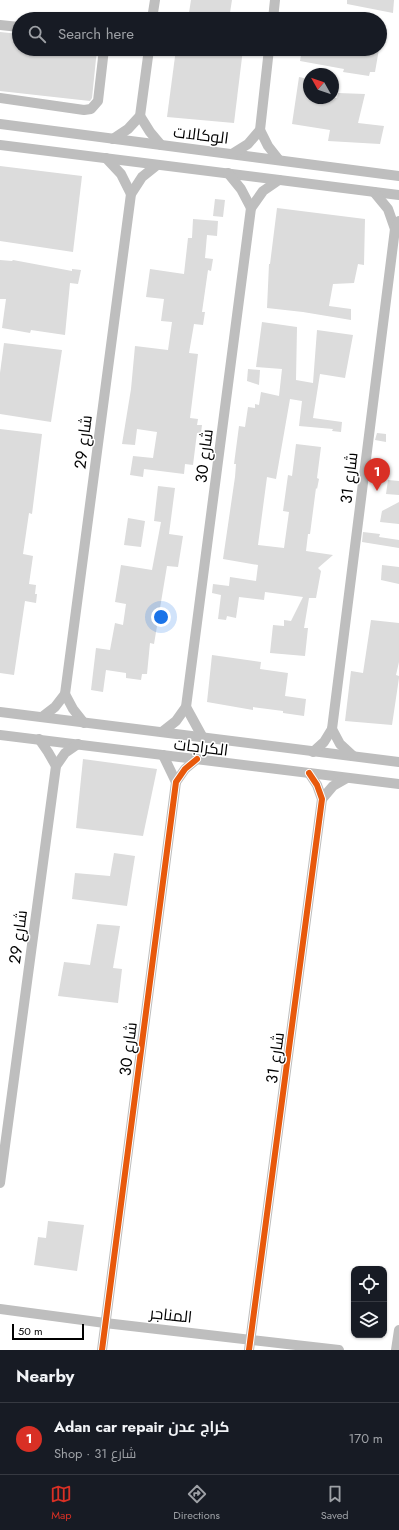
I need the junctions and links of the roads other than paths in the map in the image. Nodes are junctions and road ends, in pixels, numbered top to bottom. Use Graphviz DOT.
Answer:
graph roads {
  1 [pos="155,0"];
  2 [pos="275,0"];
  3 [pos="153,12"];
  4 [pos="274,12"];
  5 [pos="0,25"];
  6 [pos="12,26"];
  7 [pos="103,56"];
  8 [pos="148,56"];
  9 [pos="269,56"];
  10 [pos="0,98"];
  11 [pos="140,116"];
  12 [pos="0,124"];
  13 [pos="260,130"];
  14 [pos="113,139"];
  15 [pos="0,145"];
  16 [pos="162,145"];
  17 [pos="232,154"];
  18 [pos="106,158"];
  19 [pos="279,160"];
  20 [pos="157,165"];
  21 [pos="399,169"];
  22 [pos="228,174"];
  23 [pos="394,175"];
  24 [pos="279,180"];
  25 [pos="374,192"];
  26 [pos="131,194"];
  27 [pos="399,195"];
  28 [pos="251,208"];
  29 [pos="397,225"];
  30 [pos="65,694"];
  31 [pos="186,707"];
  32 [pos="0,712"];
  33 [pos="42,717"];
  34 [pos="84,723"];
  35 [pos="332,730"];
  36 [pos="162,732"];
  37 [pos="0,735"];
  38 [pos="203,738"];
  39 [pos="38,739"];
  40 [pos="78,744"];
  41 [pos="312,752"];
  42 [pos="163,755"];
  43 [pos="353,756"];
  44 [pos="196,759"];
  45 [pos="399,762"];
  46 [pos="56,766"];
  47 [pos="308,773"];
  48 [pos="347,778"];
  49 [pos="176,782"];
  50 [pos="399,784"];
  51 [pos="322,799"];
  52 [pos="0,1183"];
  53 [pos="0,1309"];
  54 [pos="105,1323"];
  55 [pos="399,1330"];
  56 [pos="250,1339"];
  57 [pos="102,1350"];
  58 [pos="249,1350"];
  59 [pos="339,1350"];
  60 [pos="396,1350"];
  1 -- 3 [label="street"];
  2 -- 4 [label="street"];
  5 -- 6 [label="street"];
  7 -- 10 [label="street"];
  8 -- 11 [label="street"];
  9 -- 13 [label="street"];
  11 -- 14 [label="street"];
  11 -- 16 [label="street"];
  12 -- 14 [label="street, الوكالات"];
  13 -- 17 [label="street"];
  13 -- 19 [label="street"];
  14 -- 16 [label="street, الوكالات"];
  15 -- 18 [label="street"];
  16 -- 17 [label="street, الوكالات"];
  17 -- 19 [label="street, الوكالات"];
  18 -- 20 [label="street"];
  18 -- 26 [label="street"];
  19 -- 23 [label="street, الوكالات"];
  20 -- 22 [label="street"];
  20 -- 26 [label="street, شارع 29"];
  21 -- 23 [label="street"];
  22 -- 24 [label="street"];
  22 -- 28 [label="street"];
  24 -- 25 [label="street"];
  24 -- 28 [label="street, شارع 30"];
  25 -- 27 [label="street"];
  25 -- 29 [label="street, شارع 31"];
  26 -- 30 [label="street, شارع 29"];
  28 -- 31 [label="street, شارع 30"];
  29 -- 35 [label="street, شارع 31"];
  30 -- 33 [label="street"];
  30 -- 34 [label="street"];
  31 -- 36 [label="street"];
  31 -- 38 [label="street"];
  32 -- 33 [label="street, الكراجات"];
  33 -- 34 [label="street, الكراجات"];
  34 -- 36 [label="street, الكراجات"];
  35 -- 41 [label="street"];
  35 -- 43 [label="street"];
  36 -- 38 [label="street, الكراجات"];
  37 -- 39 [label="street, الكراجات"];
  38 -- 41 [label="street, الكراجات"];
  39 -- 40 [label="street, الكراجات"];
  39 -- 46 [label="street"];
  40 -- 42 [label="street, الكراجات"];
  40 -- 46 [label="street"];
  41 -- 43 [label="street, الكراجات"];
  42 -- 44 [label="street, الكراجات"];
  42 -- 49 [label="street"];
  43 -- 45 [label="street, الكراجات"];
  44 -- 47 [label="street, الكراجات"];
  44 -- 49 [label="street"];
  46 -- 52 [label="street, شارع 29"];
  47 -- 48 [label="street, الكراجات"];
  47 -- 51 [label="street"];
  48 -- 50 [label="street, الكراجات"];
  48 -- 51 [label="street"];
  49 -- 54 [label="street, شارع 30"];
  51 -- 56 [label="street, شارع 31"];
  53 -- 54 [label="street, المناجر"];
  54 -- 56 [label="street, المناجر"];
  54 -- 57 [label="street, شارع 30"];
  55 -- 60 [label="street"];
  56 -- 58 [label="street, شارع 31"];
  56 -- 59 [label="street, المناجر"];
}
